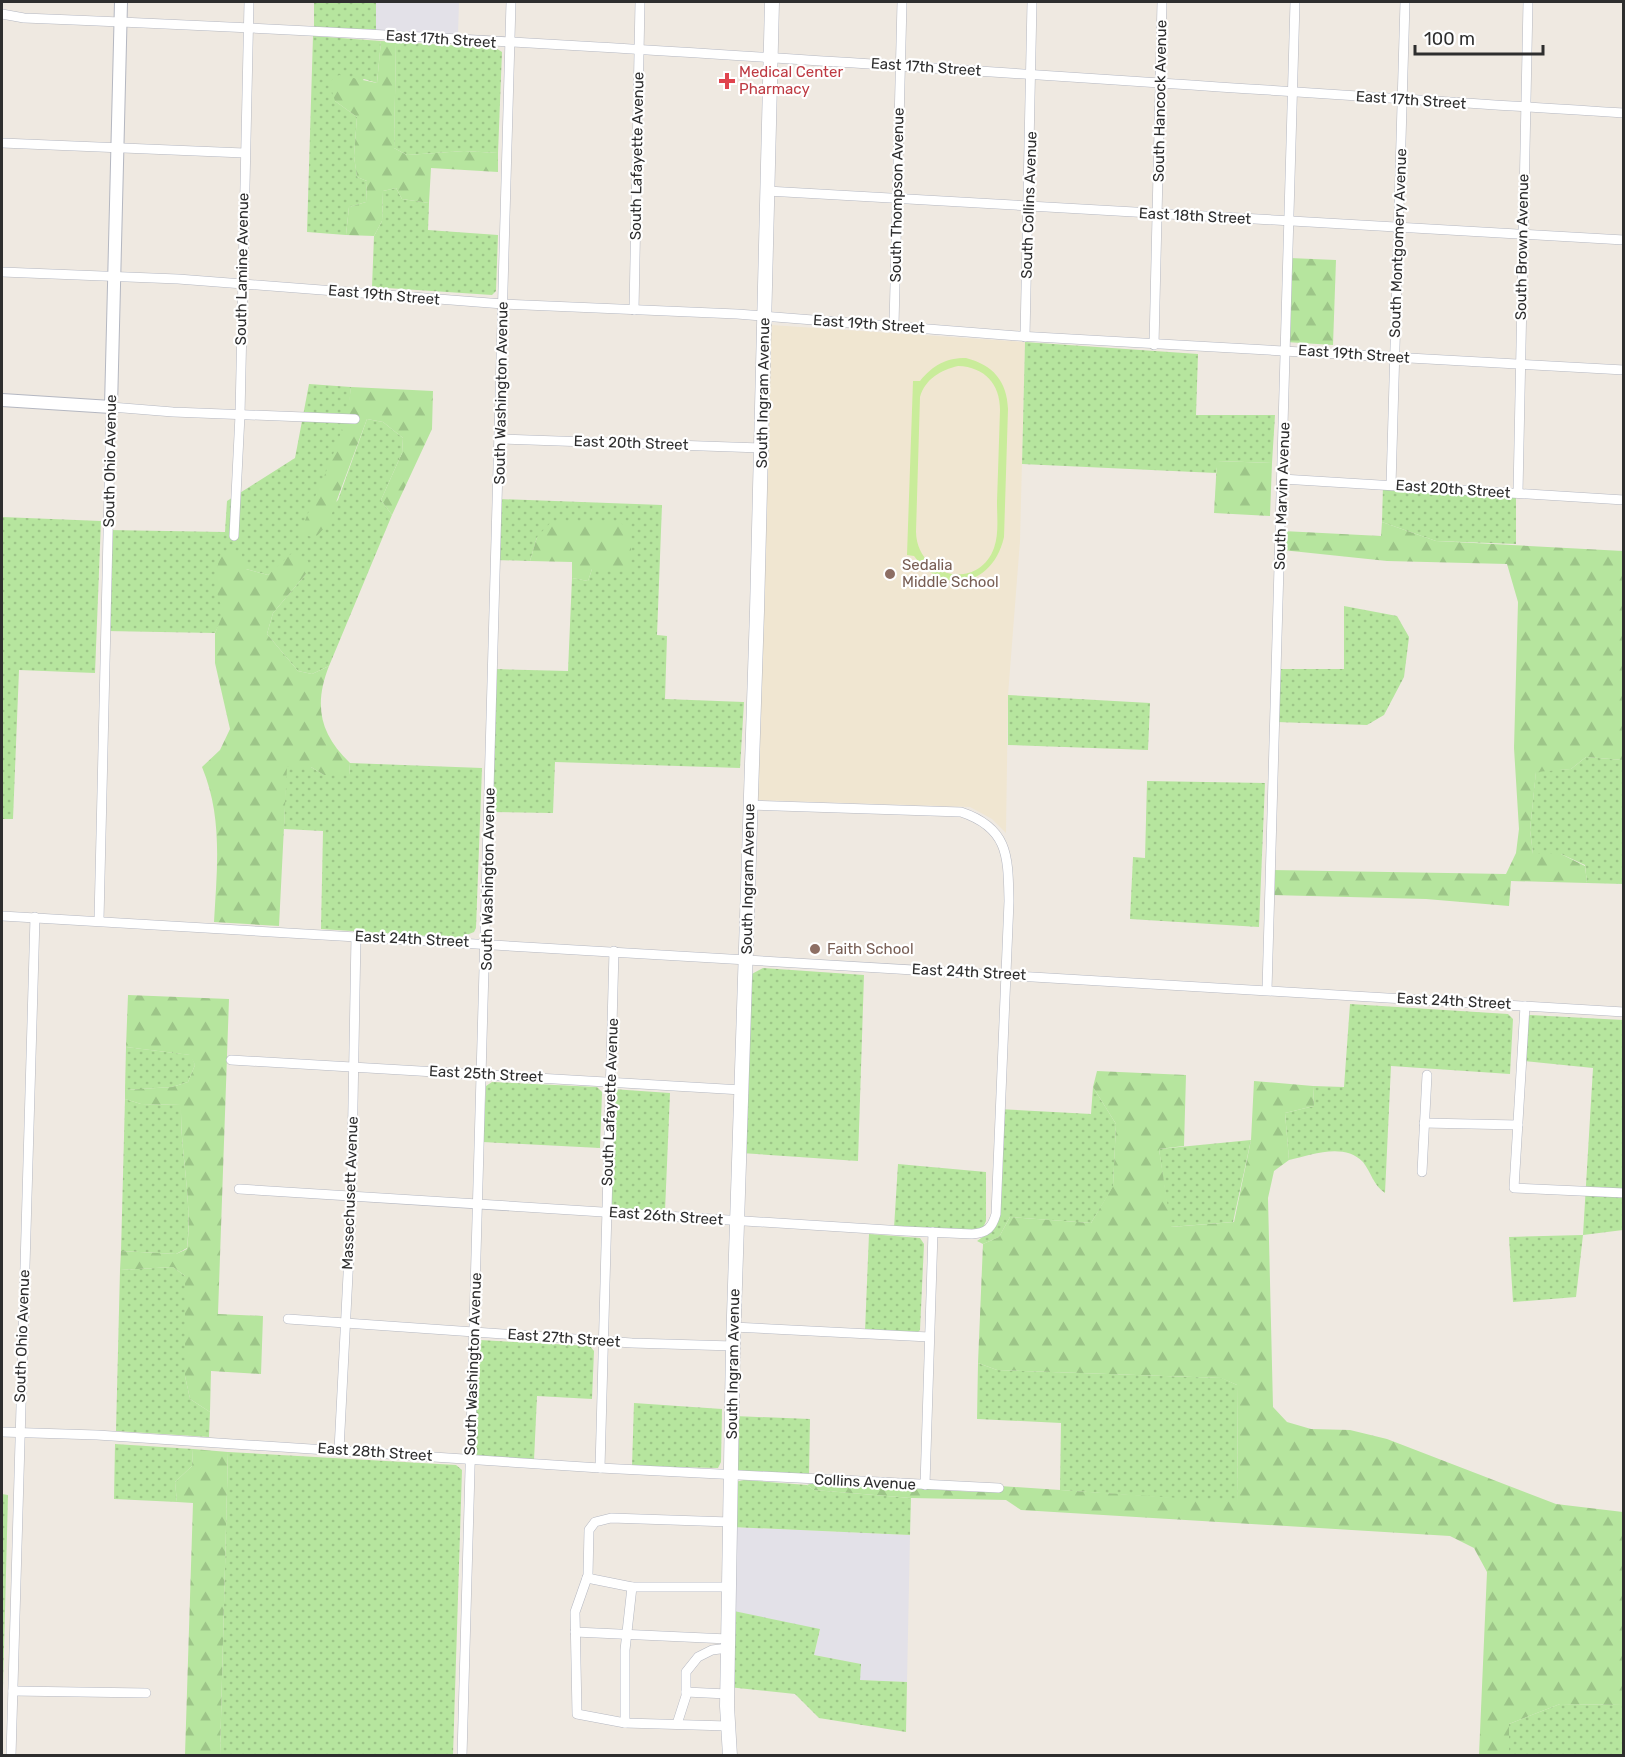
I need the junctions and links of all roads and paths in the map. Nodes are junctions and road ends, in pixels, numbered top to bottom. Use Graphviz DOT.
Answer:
graph roads {
  1 [pos="122,2"];
  2 [pos="249,2"];
  3 [pos="512,2"];
  4 [pos="640,2"];
  5 [pos="772,2"];
  6 [pos="902,2"];
  7 [pos="1032,2"];
  8 [pos="1162,2"];
  9 [pos="1295,2"];
  10 [pos="1405,2"];
  11 [pos="1528,2"];
  12 [pos="2,14"];
  13 [pos="121,21"];
  14 [pos="248,26"];
  15 [pos="510,43"];
  16 [pos="639,51"];
  17 [pos="770,57"];
  18 [pos="900,65"];
  19 [pos="1031,74"];
  20 [pos="1160,82"];
  21 [pos="1294,91"];
  22 [pos="1402,100"];
  23 [pos="1526,108"];
  24 [pos="1623,113"];
  25 [pos="2,143"];
  26 [pos="118,148"];
  27 [pos="244,153"];
  28 [pos="767,191"];
  29 [pos="897,198"];
  30 [pos="1029,206"];
  31 [pos="1157,213"];
  32 [pos="1289,221"];
  33 [pos="1397,227"];
  34 [pos="1523,235"];
  35 [pos="1623,240"];
  36 [pos="2,272"];
  37 [pos="114,275"];
  38 [pos="242,283"];
  39 [pos="503,304"];
  40 [pos="634,310"];
  41 [pos="765,316"];
  42 [pos="894,325"];
  43 [pos="1025,337"];
  44 [pos="1154,345"];
  45 [pos="1287,349"];
  46 [pos="1395,358"];
  47 [pos="1520,366"];
  48 [pos="1623,370"];
  49 [pos="2,400"];
  50 [pos="111,407"];
  51 [pos="240,415"];
  52 [pos="355,419"];
  53 [pos="500,440"];
  54 [pos="762,448"];
  55 [pos="1282,479"];
  56 [pos="1391,485"];
  57 [pos="1518,493"];
  58 [pos="1623,500"];
  59 [pos="234,536"];
  60 [pos="750,805"];
  61 [pos="2,916"];
  62 [pos="35,917"];
  63 [pos="99,920"];
  64 [pos="357,936"];
  65 [pos="487,944"];
  66 [pos="614,951"];
  67 [pos="746,959"];
  68 [pos="1006,975"];
  69 [pos="1268,990"];
  70 [pos="1525,1006"];
  71 [pos="1623,1012"];
  72 [pos="231,1060"];
  73 [pos="354,1066"];
  74 [pos="483,1073"];
  75 [pos="1427,1075"];
  76 [pos="611,1082"];
  77 [pos="742,1090"];
  78 [pos="1424,1123"];
  79 [pos="1518,1125"];
  80 [pos="1422,1172"];
  81 [pos="239,1189"];
  82 [pos="1623,1193"];
  83 [pos="351,1196"];
  84 [pos="479,1204"];
  85 [pos="607,1212"];
  86 [pos="738,1221"];
  87 [pos="933,1233"];
  88 [pos="288,1319"];
  89 [pos="346,1322"];
  90 [pos="734,1327"];
  91 [pos="474,1330"];
  92 [pos="929,1338"];
  93 [pos="604,1341"];
  94 [pos="733,1346"];
  95 [pos="2,1432"];
  96 [pos="19,1432"];
  97 [pos="339,1450"];
  98 [pos="470,1459"];
  99 [pos="600,1468"];
  100 [pos="731,1475"];
  101 [pos="925,1485"];
  102 [pos="999,1488"];
  103 [pos="730,1521"];
  104 [pos="587,1578"];
  105 [pos="632,1587"];
  106 [pos="728,1587"];
  107 [pos="575,1632"];
  108 [pos="626,1634"];
  109 [pos="728,1643"];
  110 [pos="13,1690"];
  111 [pos="687,1692"];
  112 [pos="146,1693"];
  113 [pos="727,1694"];
  114 [pos="625,1722"];
  115 [pos="677,1725"];
  116 [pos="728,1726"];
  117 [pos="11,1755"];
  118 [pos="462,1755"];
  119 [pos="730,1755"];
  1 -- 13 [label="street, South Ohio Avenue"];
  2 -- 14 [label="street, South Lamine Avenue"];
  3 -- 15 [label="street, South Washington Avenue"];
  4 -- 16 [label="street, South Lafayette Avenue"];
  5 -- 17 [label="main road, South Ingram Avenue"];
  6 -- 18 [label="street, South Thompson Avenue"];
  7 -- 19 [label="street"];
  8 -- 20 [label="street, South Hancock Avenue"];
  9 -- 21 [label="street, South Marvin Avenue"];
  10 -- 22 [label="street, South Montgomery Avenue"];
  11 -- 23 [label="street, South Brown Avenue"];
  12 -- 13 [label="street, East 17th Street"];
  13 -- 14 [label="street, East 17th Street"];
  13 -- 26 [label="street, South Ohio Avenue"];
  14 -- 15 [label="street, East 17th Street"];
  14 -- 27 [label="street, South Lamine Avenue"];
  15 -- 16 [label="street, East 17th Street"];
  15 -- 39 [label="street, South Washington Avenue"];
  16 -- 17 [label="street, East 17th Street"];
  16 -- 40 [label="street, South Lafayette Avenue"];
  17 -- 18 [label="street, East 17th Street"];
  17 -- 28 [label="main road, South Ingram Avenue"];
  18 -- 19 [label="street, East 17th Street"];
  18 -- 29 [label="street, South Thompson Avenue"];
  19 -- 20 [label="street, East 17th Street"];
  19 -- 30 [label="street, South Collins Avenue"];
  20 -- 21 [label="street, East 17th Street"];
  20 -- 31 [label="street, South Hancock Avenue"];
  21 -- 22 [label="street, East 17th Street"];
  21 -- 32 [label="street, South Marvin Avenue"];
  22 -- 23 [label="street, East 17th Street"];
  22 -- 33 [label="street, South Montgomery Avenue"];
  23 -- 24 [label="street, East 17th Street"];
  23 -- 34 [label="street, South Brown Avenue"];
  25 -- 26 [label="street"];
  26 -- 27 [label="street"];
  26 -- 37 [label="street, South Ohio Avenue"];
  27 -- 38 [label="street, South Lamine Avenue"];
  28 -- 29 [label="street, East 18th Street"];
  28 -- 41 [label="main road, South Ingram Avenue"];
  29 -- 30 [label="street, East 18th Street"];
  29 -- 42 [label="street, South Thompson Avenue"];
  30 -- 31 [label="street, East 18th Street"];
  30 -- 43 [label="street, South Collins Avenue"];
  31 -- 32 [label="street, East 18th Street"];
  31 -- 44 [label="street, South Hancock Avenue"];
  32 -- 33 [label="street, East 18th Street"];
  32 -- 45 [label="street, South Marvin Avenue"];
  33 -- 34 [label="street, East 18th Street"];
  33 -- 46 [label="street, South Montgomery Avenue"];
  34 -- 35 [label="street, East 18th Street"];
  34 -- 47 [label="street, South Brown Avenue"];
  36 -- 37 [label="street, East 19th Street"];
  37 -- 38 [label="street, East 19th Street"];
  37 -- 50 [label="street, South Ohio Avenue"];
  38 -- 39 [label="street, East 19th Street"];
  38 -- 51 [label="street, South Lamine Avenue"];
  39 -- 40 [label="street, East 19th Street"];
  39 -- 53 [label="street, South Washington Avenue"];
  40 -- 41 [label="street, East 19th Street"];
  41 -- 42 [label="street, East 19th Street"];
  41 -- 54 [label="main road, South Ingram Avenue"];
  42 -- 43 [label="street, East 19th Street"];
  43 -- 44 [label="street, East 19th Street"];
  44 -- 45 [label="street, East 19th Street"];
  45 -- 46 [label="street, East 19th Street"];
  45 -- 55 [label="street, South Marvin Avenue"];
  46 -- 47 [label="street, East 19th Street"];
  46 -- 56 [label="street, South Montgomery Avenue"];
  47 -- 48 [label="street, East 19th Street"];
  47 -- 57 [label="street, South Brown Avenue"];
  49 -- 50 [label="street"];
  50 -- 51 [label="street"];
  50 -- 63 [label="street, South Ohio Avenue"];
  51 -- 52 [label="street"];
  51 -- 59 [label="street, South Lamine Avenue"];
  53 -- 54 [label="street, East 20th Street"];
  53 -- 65 [label="street, South Washington Avenue"];
  54 -- 60 [label="main road, South Ingram Avenue"];
  55 -- 56 [label="street, East 20th Street"];
  55 -- 69 [label="street, South Marvin Avenue"];
  56 -- 57 [label="street, East 20th Street"];
  57 -- 58 [label="street, East 20th Street"];
  60 -- 67 [label="main road, South Ingram Avenue"];
  60 -- 68 [label="street"];
  61 -- 62 [label="street, East 24th Street"];
  62 -- 63 [label="street, East 24th Street"];
  62 -- 96 [label="street, South Ohio Avenue"];
  63 -- 64 [label="street, East 24th Street"];
  64 -- 65 [label="street, East 24th Street"];
  64 -- 73 [label="street, Massechusett Avenue"];
  65 -- 66 [label="street, East 24th Street"];
  65 -- 74 [label="street, South Washington Avenue"];
  66 -- 67 [label="street, East 24th Street"];
  66 -- 76 [label="street, South Lafayette Avenue"];
  67 -- 68 [label="street, East 24th Street"];
  67 -- 77 [label="main road, South Ingram Avenue"];
  68 -- 69 [label="street, East 24th Street"];
  68 -- 87 [label="street, East 26th Street"];
  69 -- 70 [label="street, East 24th Street"];
  70 -- 71 [label="street, East 24th Street"];
  70 -- 79 [label="street"];
  72 -- 73 [label="street, East 25th Street"];
  73 -- 74 [label="street, East 25th Street"];
  73 -- 83 [label="street, Massechusett Avenue"];
  74 -- 76 [label="street, East 25th Street"];
  74 -- 84 [label="street, South Washington Avenue"];
  75 -- 78 [label="street"];
  76 -- 77 [label="street, East 25th Street"];
  76 -- 85 [label="street, South Lafayette Avenue"];
  77 -- 86 [label="main road, South Ingram Avenue"];
  78 -- 79 [label="street"];
  78 -- 80 [label="street"];
  79 -- 82 [label="street"];
  81 -- 83 [label="street, East 26th Street"];
  83 -- 84 [label="street, East 26th Street"];
  83 -- 89 [label="street, Massechusett Avenue"];
  84 -- 85 [label="street, East 26th Street"];
  84 -- 91 [label="street, South Washington Avenue"];
  85 -- 86 [label="street, East 26th Street"];
  85 -- 93 [label="street, South Lafayette Avenue"];
  86 -- 87 [label="street, East 26th Street"];
  86 -- 90 [label="main road, South Ingram Avenue"];
  87 -- 92 [label="street"];
  88 -- 89 [label="street, East 27th Street"];
  89 -- 91 [label="street, East 27th Street"];
  89 -- 97 [label="street, Massechusett Avenue"];
  90 -- 92 [label="street"];
  90 -- 94 [label="main road, South Ingram Avenue"];
  91 -- 93 [label="street, East 27th Street"];
  91 -- 98 [label="street, South Washington Avenue"];
  92 -- 101 [label="street"];
  93 -- 94 [label="street, East 27th Street"];
  93 -- 99 [label="street, South Lafayette Avenue"];
  94 -- 100 [label="main road, South Ingram Avenue"];
  95 -- 96 [label="street, East 28th Street"];
  96 -- 97 [label="street, East 28th Street"];
  96 -- 110 [label="street, South Ohio Avenue"];
  97 -- 98 [label="street, East 28th Street"];
  98 -- 99 [label="street, East 28th Street"];
  98 -- 118 [label="street, South Washington Avenue"];
  99 -- 100 [label="street, East 28th Street"];
  100 -- 101 [label="street, Collins Avenue"];
  100 -- 103 [label="main road, South Ingram Avenue"];
  101 -- 102 [label="street, Collins Avenue"];
  103 -- 104 [label="street"];
  103 -- 106 [label="main road, South Ingram Avenue"];
  104 -- 105 [label="street"];
  104 -- 107 [label="street"];
  105 -- 106 [label="street"];
  105 -- 108 [label="street"];
  106 -- 109 [label="main road, South Ingram Avenue"];
  107 -- 108 [label="street"];
  107 -- 114 [label="street"];
  108 -- 109 [label="street"];
  108 -- 114 [label="street"];
  109 -- 111 [label="street"];
  109 -- 113 [label="main road, South Ingram Avenue"];
  110 -- 112 [label="street"];
  110 -- 117 [label="street, South Ohio Avenue"];
  111 -- 113 [label="street"];
  111 -- 115 [label="street"];
  113 -- 116 [label="main road, South Ingram Avenue"];
  114 -- 115 [label="street"];
  115 -- 116 [label="street"];
  116 -- 119 [label="main road, South Ingram Avenue"];
}
